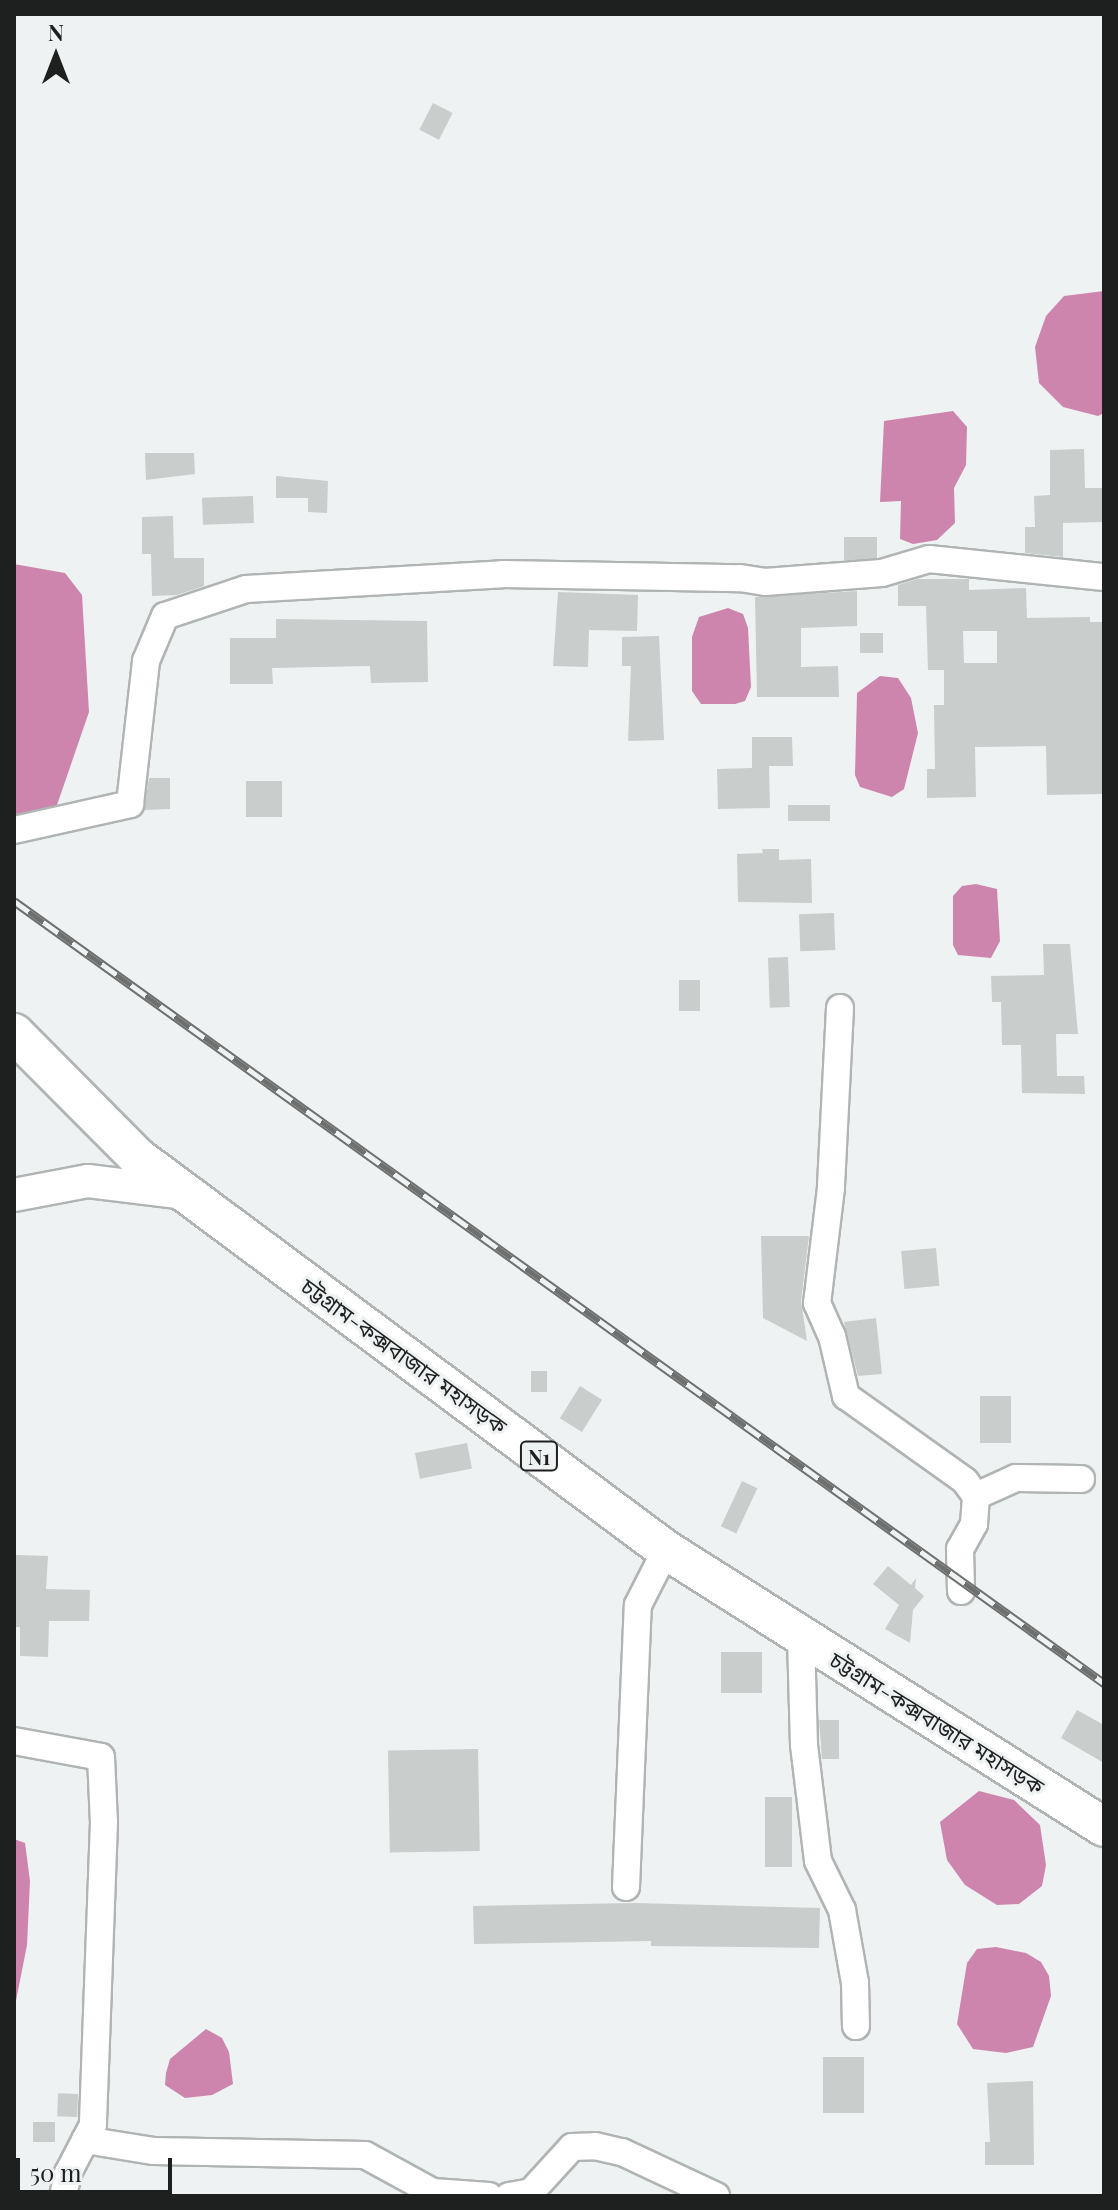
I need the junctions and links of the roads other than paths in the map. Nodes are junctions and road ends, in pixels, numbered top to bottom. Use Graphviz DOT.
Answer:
graph roads {
  1 [pos="1104,577"];
  2 [pos="14,830"];
  3 [pos="840,1008"];
  4 [pos="14,1033"];
  5 [pos="184,1193"];
  6 [pos="14,1195"];
  7 [pos="1081,1479"];
  8 [pos="976,1496"];
  9 [pos="666,1550"];
  10 [pos="961,1591"];
  11 [pos="801,1638"];
  12 [pos="14,1741"];
  13 [pos="1104,1827"];
  14 [pos="626,1887"];
  15 [pos="856,2026"];
  16 [pos="85,2140"];
  17 [pos="63,2196"];
  18 [pos="489,2196"];
  19 [pos="509,2196"];
  20 [pos="716,2196"];
  1 -- 2 [label="street"];
  3 -- 8 [label="street"];
  4 -- 5 [label="highway, চট্টগ্রাম-কক্সবাজার মহাসড়ক / N1"];
  5 -- 6 [label="main road"];
  5 -- 9 [label="highway, চট্টগ্রাম-কক্সবাজার মহাসড়ক / N1"];
  7 -- 8 [label="street"];
  8 -- 10 [label="street"];
  9 -- 11 [label="highway, চট্টগ্রাম-কক্সবাজার মহাসড়ক / N1"];
  9 -- 14 [label="street"];
  11 -- 13 [label="highway, চট্টগ্রাম-কক্সবাজার মহাসড়ক / N1"];
  11 -- 15 [label="street"];
  12 -- 16 [label="street"];
  16 -- 17 [label="street"];
  16 -- 18 [label="street"];
  19 -- 20 [label="street"];
}
